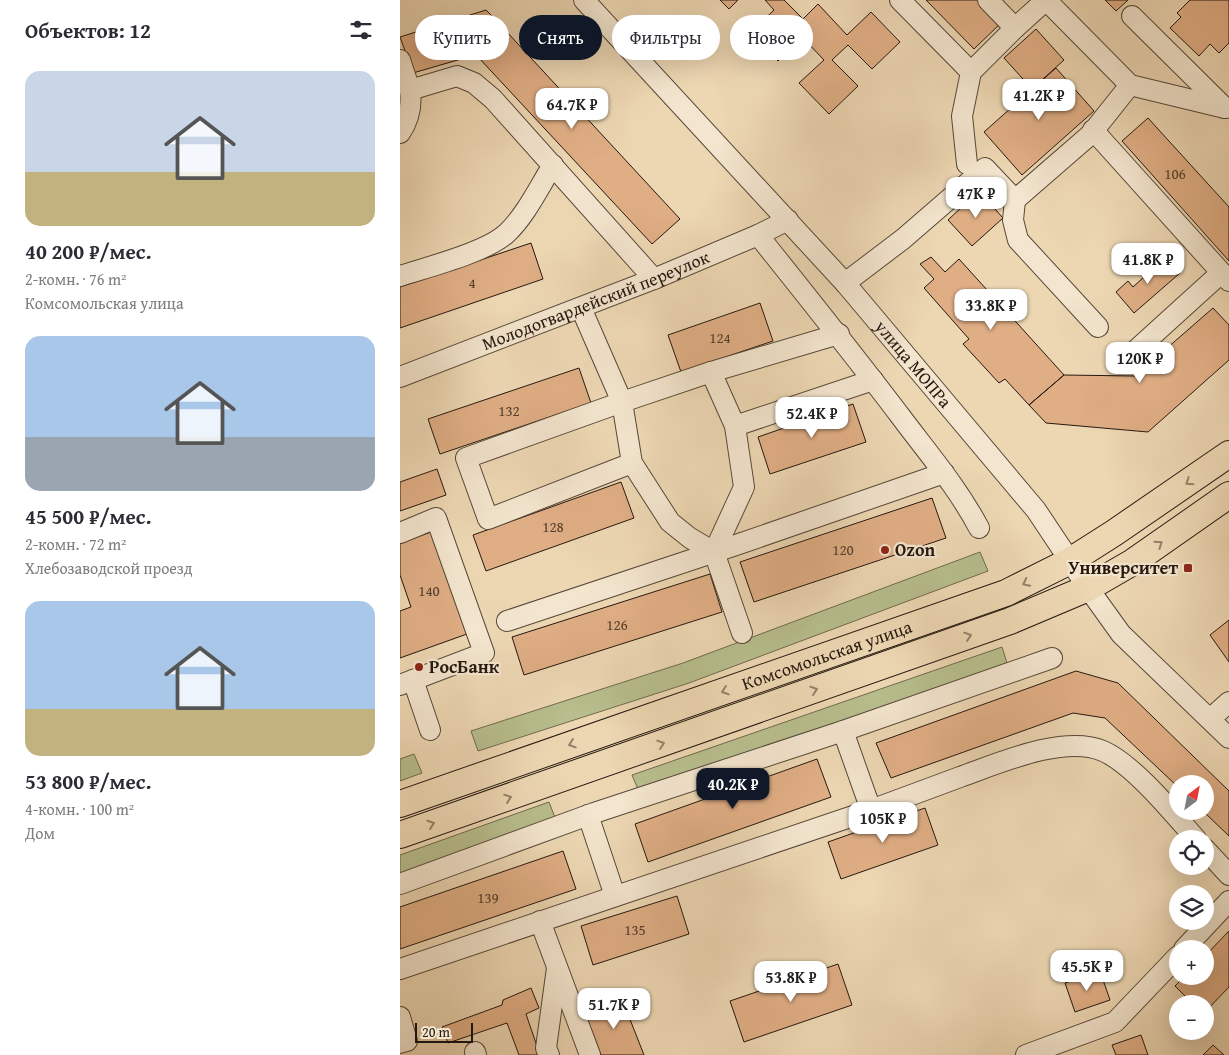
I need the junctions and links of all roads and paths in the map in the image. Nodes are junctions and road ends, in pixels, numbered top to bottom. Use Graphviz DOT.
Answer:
graph roads {
  1 [pos="584,0"];
  2 [pos="900,0"];
  3 [pos="988,0"];
  4 [pos="1046,0"];
  5 [pos="1132,16"];
  6 [pos="1015,28"];
  7 [pos="400,60"];
  8 [pos="971,72"];
  9 [pos="1130,85"];
  10 [pos="410,90"];
  11 [pos="1227,109"];
  12 [pos="1093,130"];
  13 [pos="400,133"];
  14 [pos="967,164"];
  15 [pos="553,165"];
  16 [pos="1015,200"];
  17 [pos="788,220"];
  18 [pos="758,235"];
  19 [pos="400,276"];
  20 [pos="1225,277"];
  21 [pos="654,279"];
  22 [pos="845,283"];
  23 [pos="581,308"];
  24 [pos="1098,327"];
  25 [pos="839,334"];
  26 [pos="1124,361"];
  27 [pos="711,372"];
  28 [pos="400,377"];
  29 [pos="873,380"];
  30 [pos="622,402"];
  31 [pos="735,426"];
  32 [pos="1229,454"];
  33 [pos="632,463"];
  34 [pos="944,473"];
  35 [pos="1229,495"];
  36 [pos="979,528"];
  37 [pos="400,533"];
  38 [pos="714,552"];
  39 [pos="1070,561"];
  40 [pos="1088,588"];
  41 [pos="507,621"];
  42 [pos="742,633"];
  43 [pos="1052,658"];
  44 [pos="406,682"];
  45 [pos="1229,702"];
  46 [pos="1210,719"];
  47 [pos="430,730"];
  48 [pos="844,731"];
  49 [pos="1229,738"];
  50 [pos="400,804"];
  51 [pos="871,810"];
  52 [pos="588,815"];
  53 [pos="1188,830"];
  54 [pos="400,835"];
  55 [pos="1214,859"];
  56 [pos="1229,875"];
  57 [pos="400,884"];
  58 [pos="615,896"];
  59 [pos="1229,902"];
  60 [pos="540,921"];
  61 [pos="1193,940"];
  62 [pos="1169,965"];
  63 [pos="557,966"];
  64 [pos="400,969"];
  65 [pos="400,1017"];
  66 [pos="400,1043"];
  67 [pos="549,1055"];
  68 [pos="590,1055"];
  69 [pos="1026,1055"];
  1 -- 17 [label="street, улица МОПРа"];
  2 -- 8 [label="street"];
  3 -- 6 [label="street"];
  4 -- 6 [label="street"];
  4 -- 9 [label="street"];
  5 -- 11 [label="street"];
  6 -- 8 [label="street"];
  7 -- 10 [label="street"];
  8 -- 14 [label="street"];
  9 -- 11 [label="street"];
  9 -- 12 [label="street"];
  10 -- 13 [label="street"];
  10 -- 15 [label="street"];
  12 -- 16 [label="street"];
  12 -- 20 [label="street"];
  15 -- 19 [label="street"];
  15 -- 21 [label="street"];
  16 -- 22 [label="street"];
  16 -- 24 [label="street"];
  17 -- 18 [label="street, Молодогвардейский переулок"];
  17 -- 22 [label="street, улица МОПРа"];
  18 -- 21 [label="street, Молодогвардейский переулок"];
  18 -- 25 [label="street"];
  20 -- 26 [label="street"];
  21 -- 23 [label="street, Молодогвардейский переулок"];
  22 -- 39 [label="street, улица МОПРа"];
  23 -- 28 [label="street, Молодогвардейский переулок"];
  23 -- 30 [label="street"];
  25 -- 27 [label="street"];
  25 -- 29 [label="street"];
  27 -- 30 [label="street"];
  27 -- 31 [label="street"];
  29 -- 31 [label="street"];
  29 -- 34 [label="street"];
  30 -- 33 [label="street"];
  30 -- 33 [label="street"];
  31 -- 38 [label="street"];
  32 -- 39 [label="main road, Комсомольская улица, one-way"];
  33 -- 38 [label="street"];
  34 -- 36 [label="street"];
  34 -- 38 [label="street"];
  40 -- 35 [label="main road, Комсомольская улица, one-way"];
  37 -- 44 [label="street"];
  38 -- 41 [label="street"];
  38 -- 42 [label="street"];
  39 -- 40 [label="street, улица МОПРа"];
  39 -- 50 [label="main road, Комсомольская улица, one-way"];
  40 -- 46 [label="street, улица МОПРа"];
  54 -- 40 [label="main road, Комсомольская улица, one-way"];
  43 -- 48 [label="street"];
  44 -- 47 [label="street"];
  45 -- 46 [label="street"];
  46 -- 49 [label="street, улица МОПРа"];
  48 -- 51 [label="street"];
  48 -- 52 [label="street"];
  51 -- 53 [label="street"];
  51 -- 58 [label="street"];
  52 -- 57 [label="street"];
  52 -- 58 [label="street"];
  55 -- 56 [label="street"];
  58 -- 60 [label="street"];
  59 -- 61 [label="street"];
  60 -- 63 [label="street"];
  60 -- 64 [label="street"];
  62 -- 69 [label="street"];
  63 -- 67 [label="street"];
  63 -- 68 [label="street"];
  65 -- 66 [label="street"];
}
